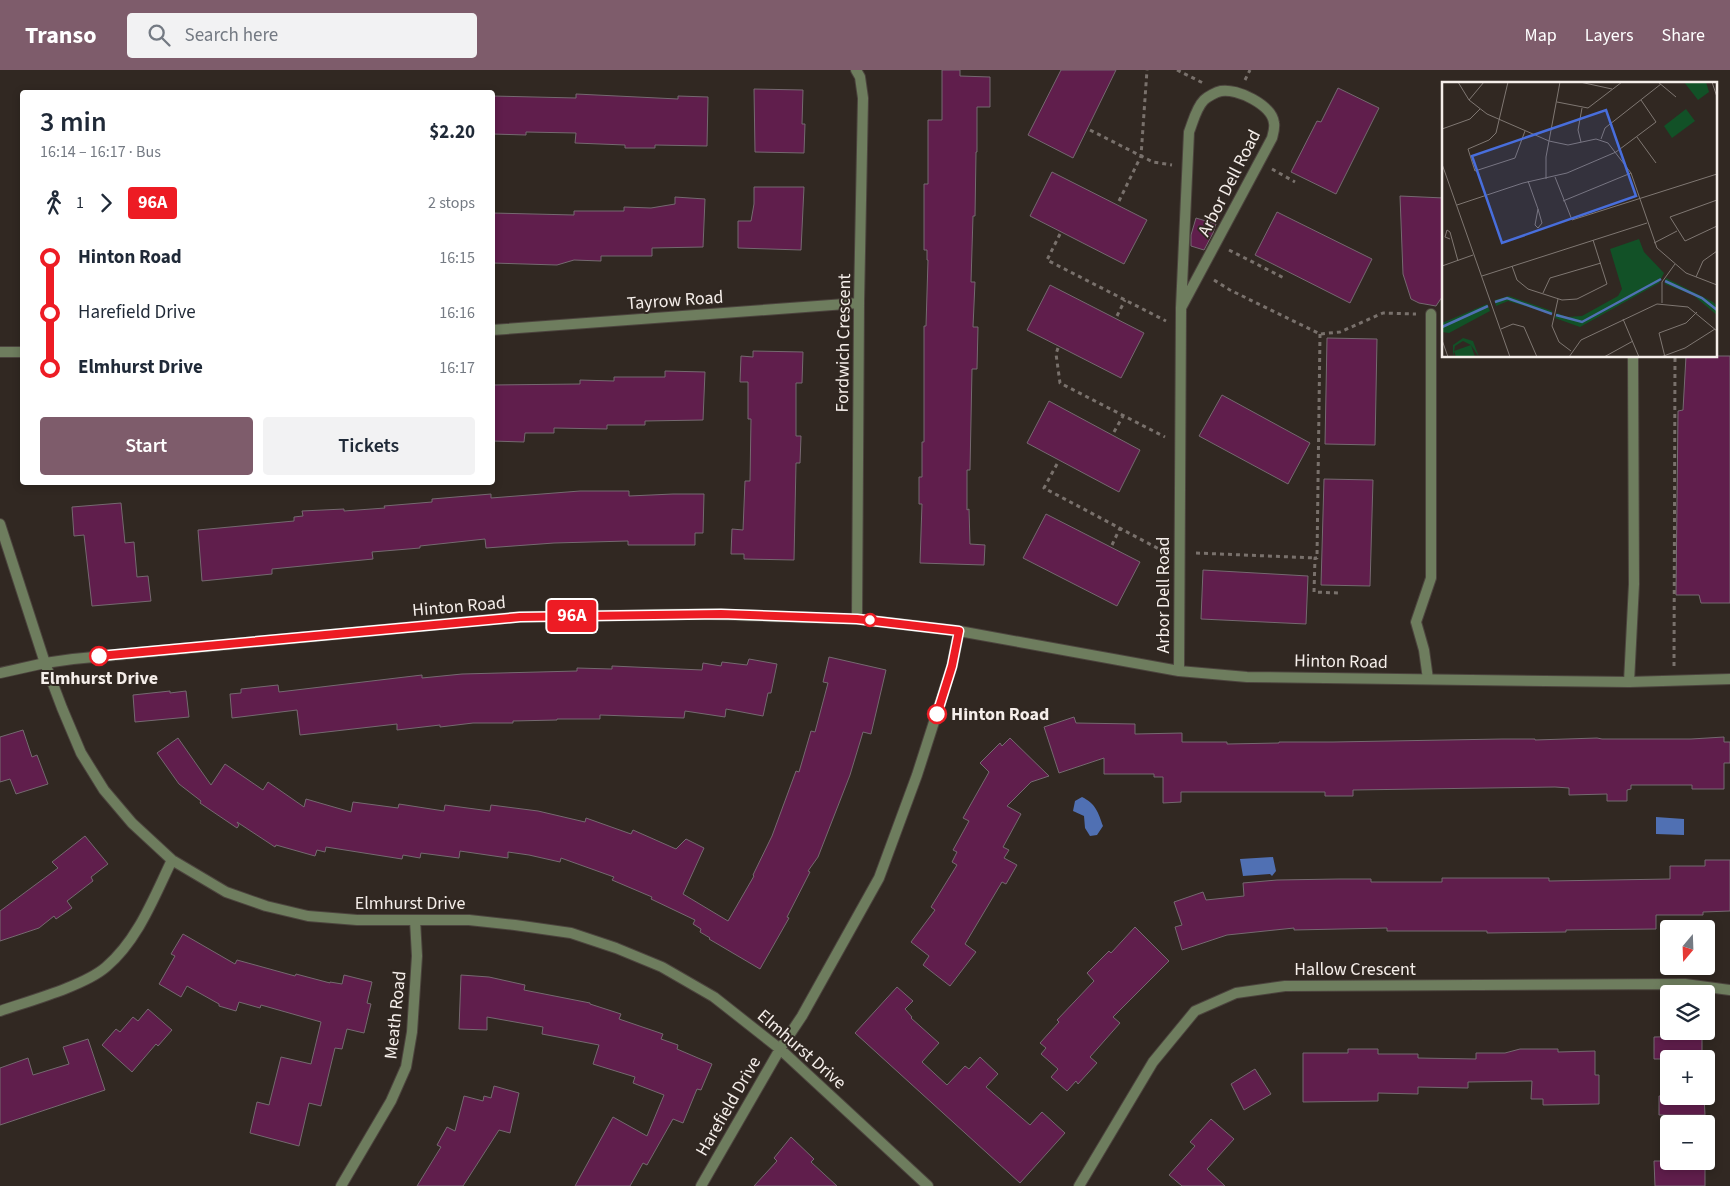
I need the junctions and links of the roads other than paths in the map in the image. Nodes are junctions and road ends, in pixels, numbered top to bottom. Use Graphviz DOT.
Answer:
graph roads {
  1 [pos="856,70"];
  2 [pos="860,303"];
  3 [pos="1181,308"];
  4 [pos="1431,314"];
  5 [pos="495,330"];
  6 [pos="0,352"];
  7 [pos="20,352"];
  8 [pos="1633,358"];
  9 [pos="0,524"];
  10 [pos="857,619"];
  11 [pos="959,631"];
  12 [pos="45,662"];
  13 [pos="1179,671"];
  14 [pos="0,672"];
  15 [pos="1428,679"];
  16 [pos="1730,679"];
  17 [pos="1629,682"];
  18 [pos="172,860"];
  19 [pos="415,920"];
  20 [pos="1730,990"];
  21 [pos="0,1011"];
  22 [pos="780,1049"];
  23 [pos="341,1186"];
  24 [pos="701,1186"];
  25 [pos="928,1186"];
  26 [pos="1079,1186"];
  1 -- 2 [label="street, Fordwich Crescent"];
  2 -- 5 [label="street, Tayrow Road"];
  2 -- 10 [label="street, Fordwich Crescent"];
  3 -- 3 [label="street, Arbor Dell Road"];
  3 -- 13 [label="street, Arbor Dell Road"];
  4 -- 15 [label="street"];
  6 -- 7 [label="street"];
  8 -- 17 [label="street"];
  9 -- 12 [label="street, Elmhurst Drive"];
  10 -- 11 [label="street, Hinton Road"];
  10 -- 12 [label="street, Hinton Road"];
  11 -- 13 [label="street, Hinton Road"];
  11 -- 22 [label="street, Harefield Drive"];
  12 -- 14 [label="street, Hinton Road"];
  12 -- 18 [label="street, Elmhurst Drive"];
  13 -- 15 [label="street, Hinton Road"];
  15 -- 17 [label="street, Hinton Road"];
  16 -- 17 [label="street, Hinton Road"];
  18 -- 19 [label="street, Elmhurst Drive"];
  18 -- 21 [label="street"];
  19 -- 22 [label="street, Elmhurst Drive"];
  19 -- 23 [label="street, Meath Road"];
  20 -- 26 [label="street, Hallow Crescent"];
  22 -- 24 [label="street, Harefield Drive"];
  22 -- 25 [label="street, Elmhurst Drive"];
}
